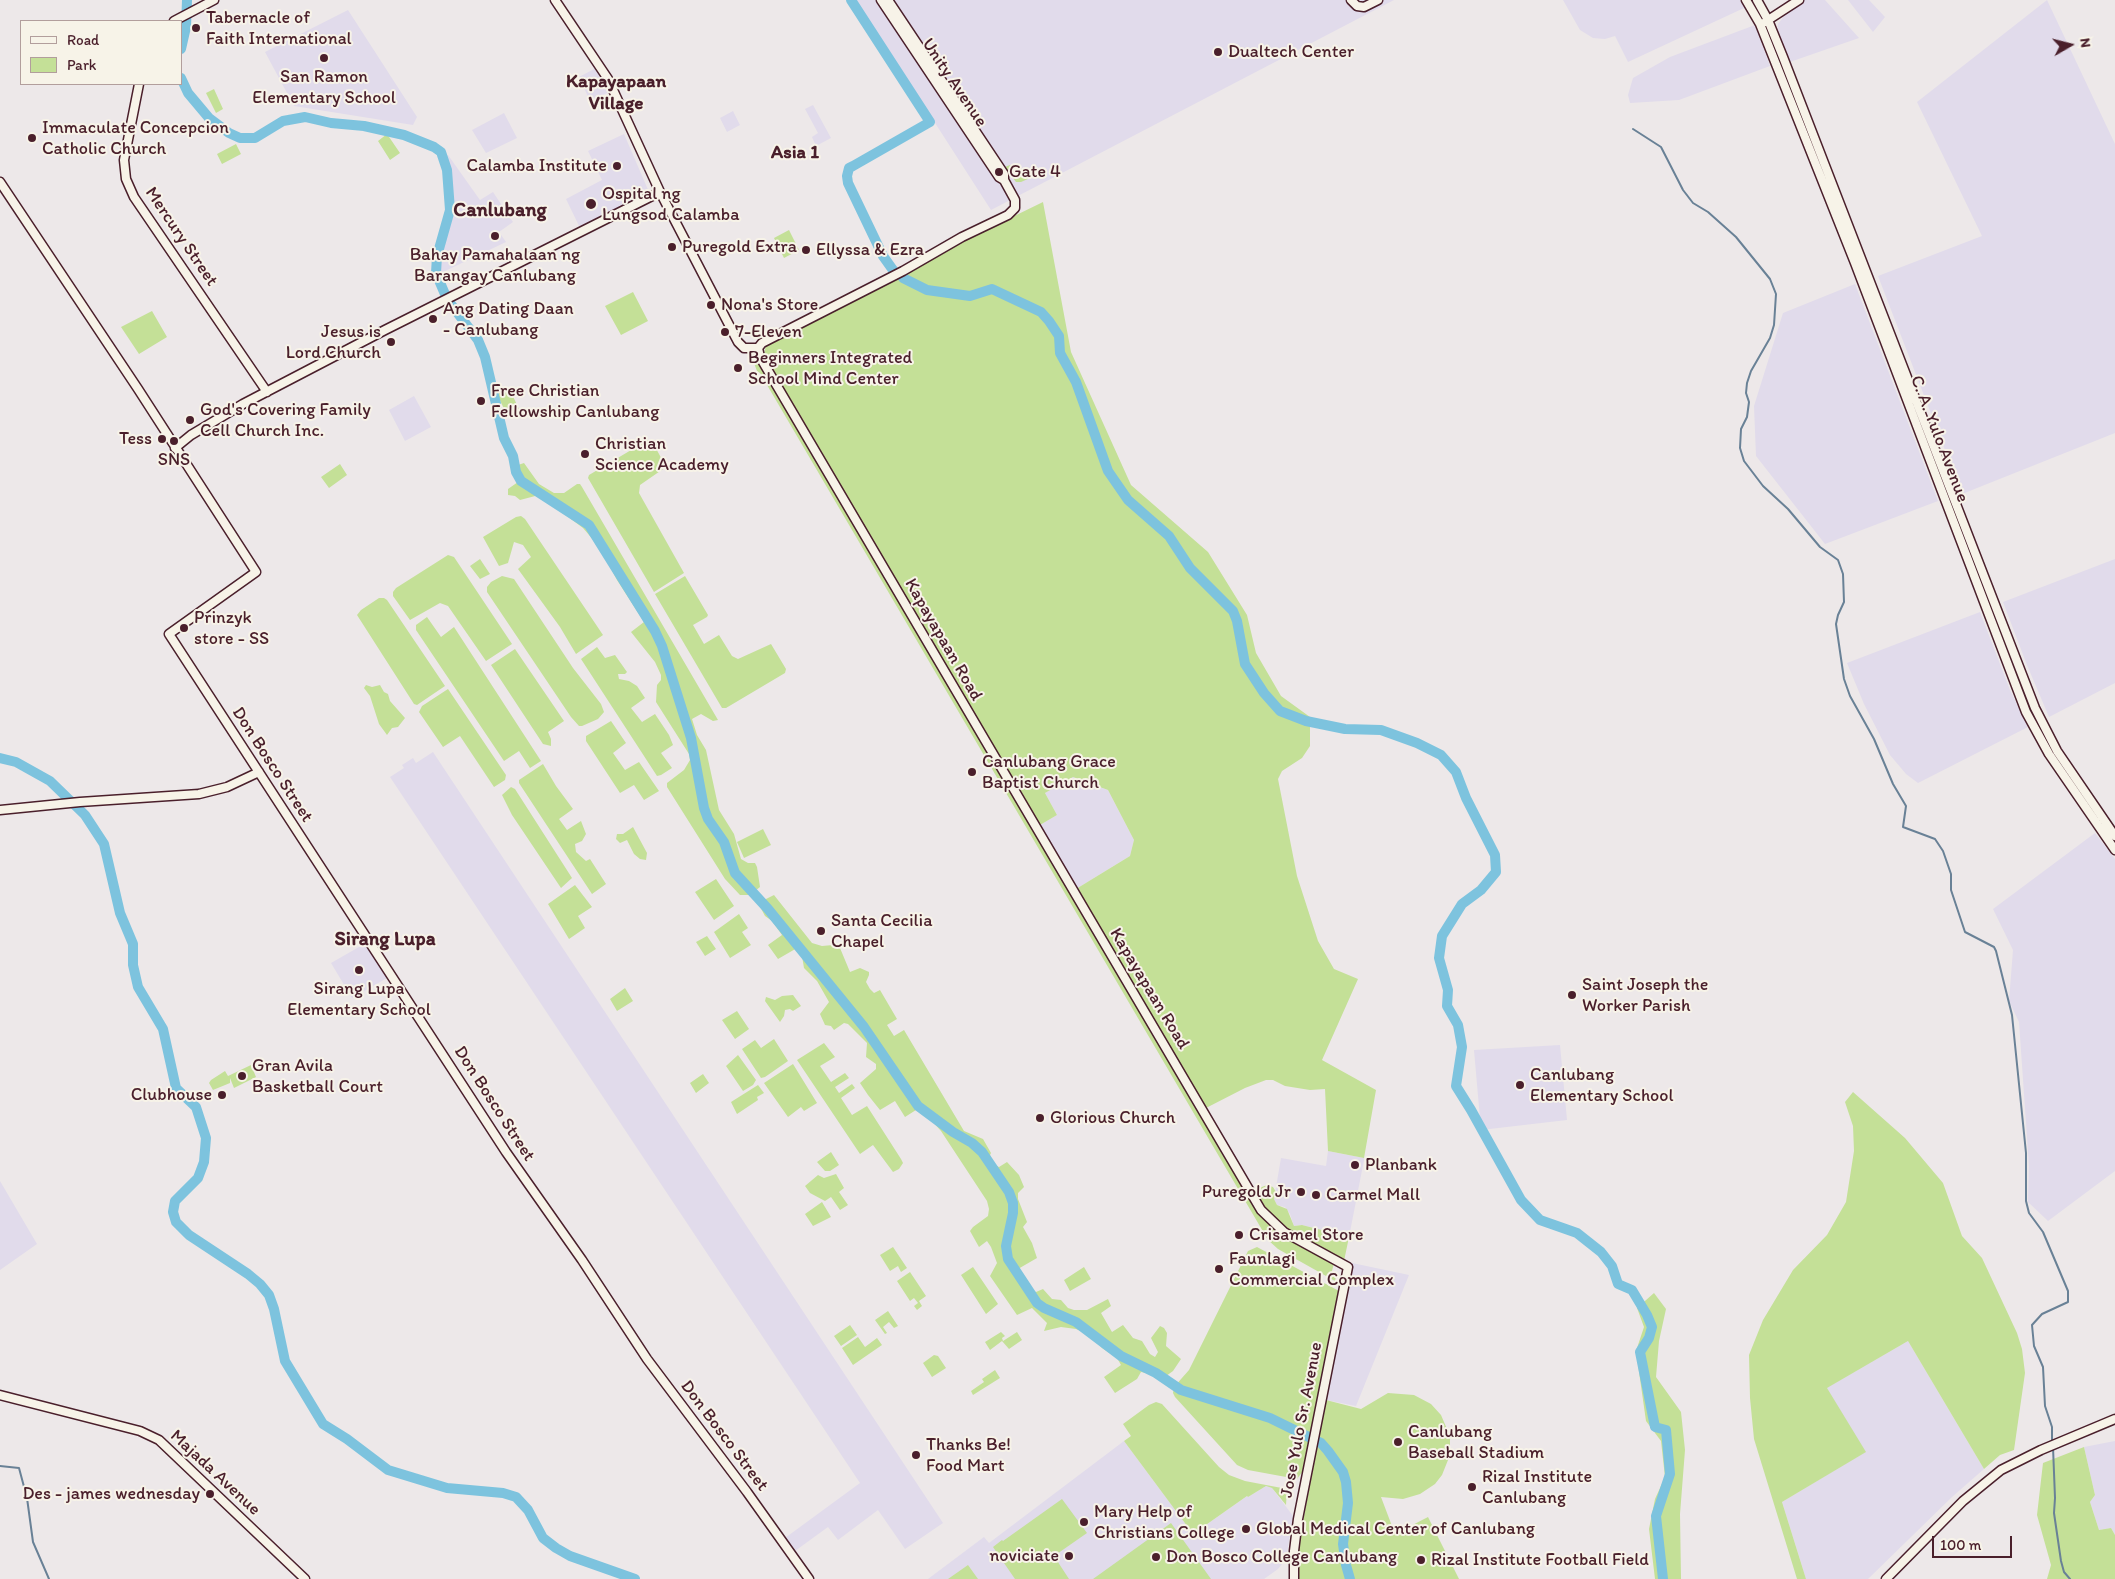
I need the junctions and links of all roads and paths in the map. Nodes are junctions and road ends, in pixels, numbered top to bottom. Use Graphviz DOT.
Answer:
graph roads {
  1 [pos="214,0"];
  2 [pos="555,0"];
  3 [pos="881,0"];
  4 [pos="888,0"];
  5 [pos="1351,0"];
  6 [pos="1378,0"];
  7 [pos="1746,0"];
  8 [pos="1757,0"];
  9 [pos="1799,0"];
  10 [pos="176,20"];
  11 [pos="1768,20"];
  12 [pos="1760,24"];
  13 [pos="139,85"];
  14 [pos="1812,144"];
  15 [pos="1004,180"];
  16 [pos="0,182"];
  17 [pos="660,192"];
  18 [pos="758,348"];
  19 [pos="267,392"];
  20 [pos="175,448"];
  21 [pos="1980,578"];
  22 [pos="259,772"];
  23 [pos="0,810"];
  24 [pos="2115,836"];
  25 [pos="2115,850"];
  26 [pos="1348,1267"];
  27 [pos="0,1395"];
  28 [pos="2115,1419"];
  29 [pos="305,1579"];
  30 [pos="809,1579"];
  31 [pos="1294,1579"];
  32 [pos="1886,1579"];
  1 -- 10 [label="street"];
  2 -- 17 [label="street"];
  3 -- 15 [label="street, Unity Avenue"];
  4 -- 15 [label="street, Unity Avenue"];
  5 -- 6 [label="street"];
  7 -- 12 [label="street, C. A. Yulo Avenue"];
  8 -- 11 [label="street, C. A. Yulo Avenue"];
  9 -- 11 [label="street"];
  11 -- 12 [label="street"];
  11 -- 14 [label="street, C. A. Yulo Avenue"];
  12 -- 14 [label="street, C. A. Yulo Avenue"];
  13 -- 19 [label="street, Mercury Street"];
  14 -- 21 [label="street, C. A. Yulo Avenue"];
  15 -- 18 [label="street, Unity Avenue"];
  16 -- 20 [label="street"];
  17 -- 18 [label="street"];
  17 -- 19 [label="street"];
  18 -- 26 [label="street, Kapayapaan Road"];
  19 -- 20 [label="street"];
  20 -- 22 [label="street, Don Bosco Street"];
  21 -- 24 [label="street, C. A. Yulo Avenue"];
  21 -- 25 [label="street, C. A. Yulo Avenue"];
  22 -- 23 [label="street"];
  22 -- 30 [label="street, Don Bosco Street"];
  26 -- 31 [label="street, Jose Yulo Sr. Avenue"];
  27 -- 29 [label="street, Majada Avenue"];
  28 -- 32 [label="street"];
}
